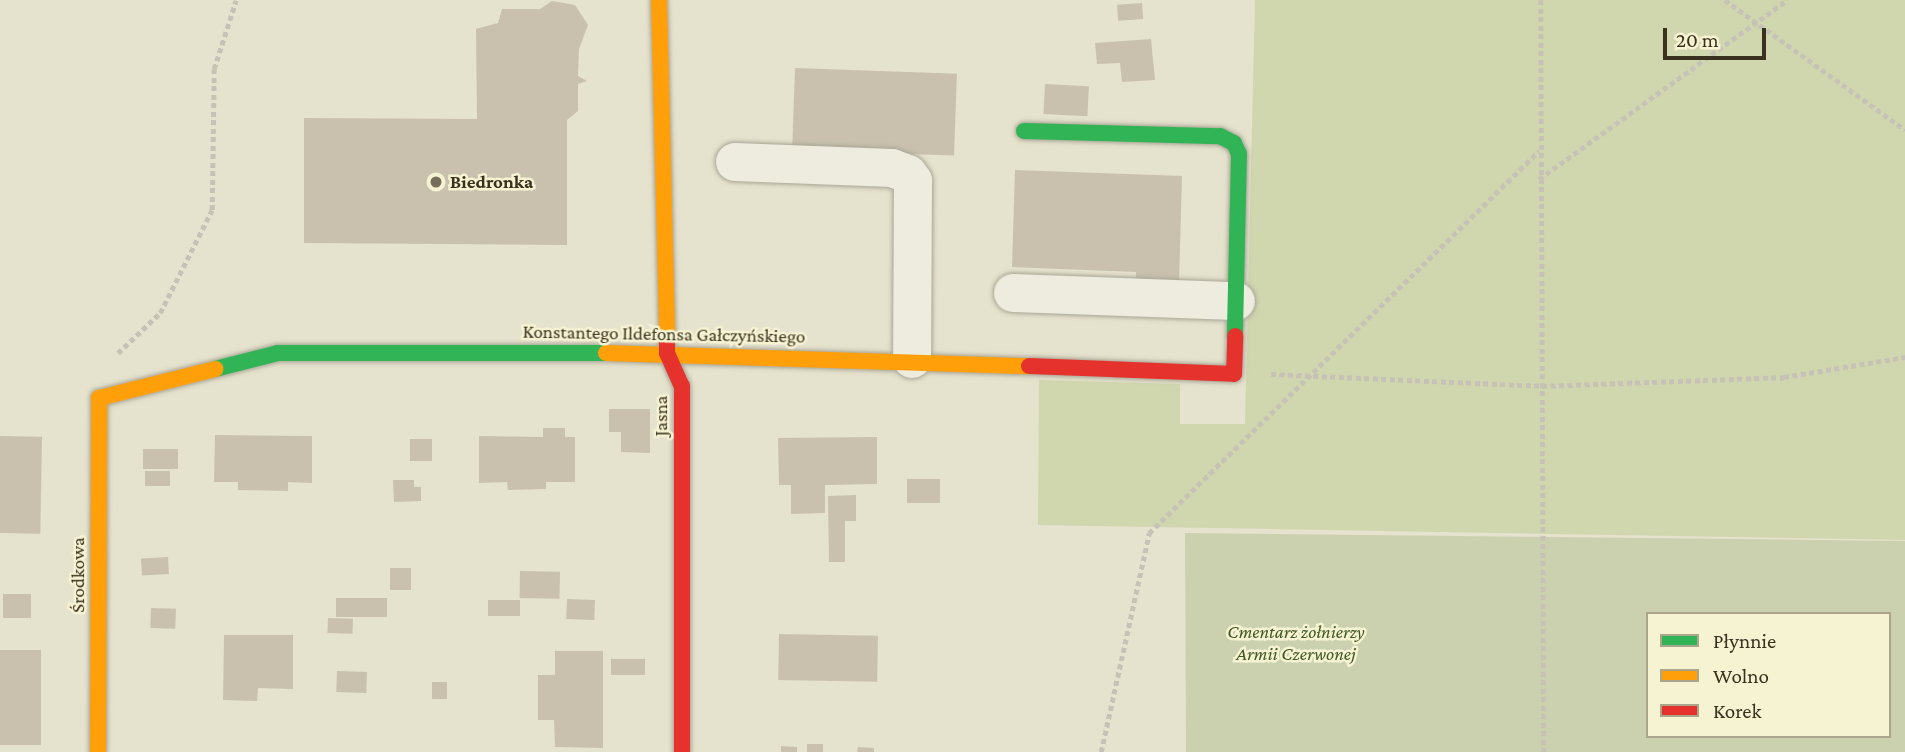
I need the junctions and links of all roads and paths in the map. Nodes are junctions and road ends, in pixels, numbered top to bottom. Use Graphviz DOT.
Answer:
graph roads {
  1 [pos="659,0"];
  2 [pos="1541,0"];
  3 [pos="1725,0"];
  4 [pos="1787,0"];
  5 [pos="1756,22"];
  6 [pos="1905,130"];
  7 [pos="1024,131"];
  8 [pos="1539,151"];
  9 [pos="735,162"];
  10 [pos="1539,179"];
  11 [pos="1013,293"];
  12 [pos="1236,300"];
  13 [pos="667,353"];
  14 [pos="1905,357"];
  15 [pos="912,359"];
  16 [pos="1234,374"];
  17 [pos="1311,375"];
  18 [pos="1542,386"];
  19 [pos="99,398"];
  20 [pos="99,752"];
  21 [pos="682,752"];
  22 [pos="1101,752"];
  23 [pos="1544,752"];
  1 -- 13 [label="street, Jasna"];
  2 -- 8 [label="path"];
  3 -- 5 [label="path"];
  4 -- 5 [label="path"];
  5 -- 6 [label="path"];
  5 -- 10 [label="path"];
  7 -- 12 [label="street"];
  8 -- 10 [label="path"];
  8 -- 17 [label="path"];
  9 -- 15 [label="street"];
  10 -- 18 [label="path"];
  11 -- 12 [label="street"];
  12 -- 16 [label="street"];
  13 -- 15 [label="street, Konstantego Ildefonsa Gałczyńskiego"];
  13 -- 19 [label="street, Konstantego Ildefonsa Gałczyńskiego"];
  13 -- 21 [label="street, Jasna"];
  14 -- 18 [label="path"];
  15 -- 16 [label="street, Konstantego Ildefonsa Gałczyńskiego"];
  16 -- 17 [label="path"];
  17 -- 18 [label="path"];
  17 -- 22 [label="path"];
  18 -- 23 [label="path"];
  19 -- 20 [label="street, Środkowa"];
}
